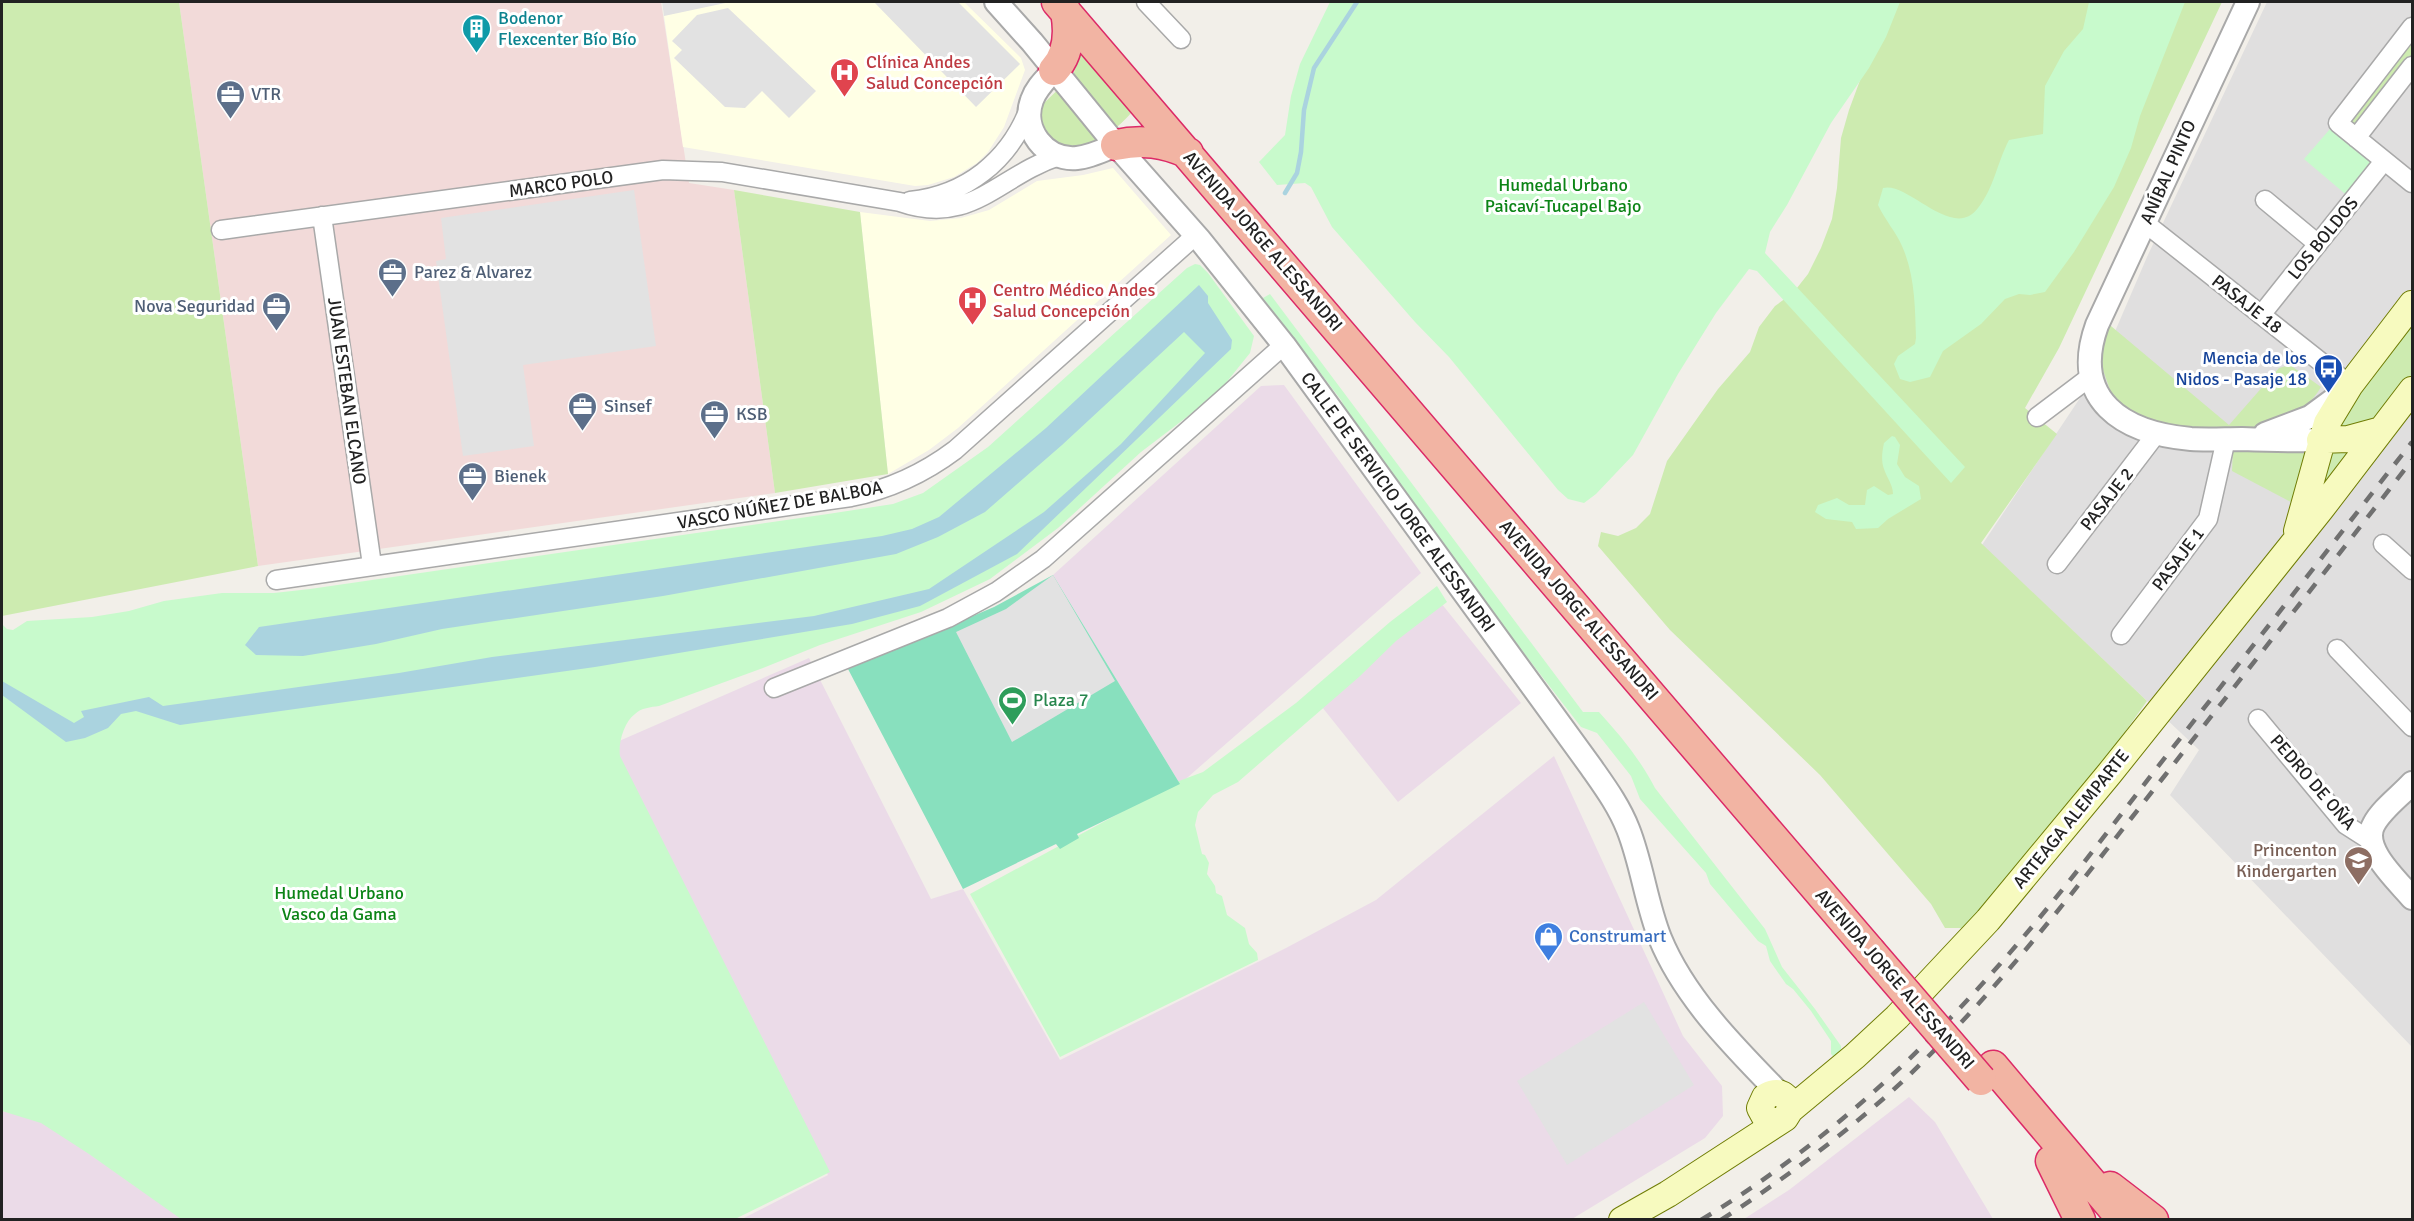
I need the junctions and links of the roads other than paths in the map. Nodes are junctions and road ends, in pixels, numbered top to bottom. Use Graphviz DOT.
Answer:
graph roads {
  1 [pos="996,2"];
  2 [pos="1146,2"];
  3 [pos="2247,2"];
  4 [pos="1068,5"];
  5 [pos="2410,36"];
  6 [pos="1181,39"];
  7 [pos="2412,66"];
  8 [pos="1047,78"];
  9 [pos="1029,109"];
  10 [pos="2356,138"];
  11 [pos="1188,153"];
  12 [pos="1114,155"];
  13 [pos="1059,156"];
  14 [pos="2385,161"];
  15 [pos="2412,183"];
  16 [pos="2265,200"];
  17 [pos="900,202"];
  18 [pos="322,216"];
  19 [pos="2145,223"];
  20 [pos="221,230"];
  21 [pos="1196,236"];
  22 [pos="2318,244"];
  23 [pos="2412,304"];
  24 [pos="2261,315"];
  25 [pos="1284,345"];
  26 [pos="2090,377"];
  27 [pos="2350,385"];
  28 [pos="2412,390"];
  29 [pos="2037,417"];
  30 [pos="2381,430"];
  31 [pos="2157,434"];
  32 [pos="2226,439"];
  33 [pos="2250,439"];
  34 [pos="2320,440"];
  35 [pos="2293,543"];
  36 [pos="2383,544"];
  37 [pos="2057,564"];
  38 [pos="372,565"];
  39 [pos="2412,570"];
  40 [pos="276,580"];
  41 [pos="2121,635"];
  42 [pos="2337,649"];
  43 [pos="774,688"];
  44 [pos="2258,719"];
  45 [pos="2412,727"];
  46 [pos="2412,783"];
  47 [pos="2371,841"];
  48 [pos="2412,898"];
  49 [pos="1877,944"];
  50 [pos="1775,1105"];
  51 [pos="2061,1160"];
  52 [pos="1622,1220"];
  53 [pos="2080,1220"];
  54 [pos="2100,1220"];
  55 [pos="2123,1220"];
  56 [pos="2153,1220"];
  1 -- 8 [label="street, CALLE DE SERVICIO JORGE ALESSANDRI"];
  2 -- 6 [label="street"];
  3 -- 19 [label="street, ANÍBAL PINTO"];
  4 -- 8 [label="highway"];
  4 -- 11 [label="highway, AVENIDA JORGE ALESSANDRI"];
  4 -- 49 [label="highway, AVENIDA JORGE ALESSANDRI"];
  5 -- 10 [label="street"];
  7 -- 10 [label="street"];
  8 -- 9 [label="street, MARCO POLO"];
  8 -- 12 [label="street, CALLE DE SERVICIO JORGE ALESSANDRI"];
  9 -- 13 [label="street"];
  9 -- 17 [label="street, MARCO POLO"];
  10 -- 14 [label="street"];
  11 -- 12 [label="highway"];
  11 -- 49 [label="highway, AVENIDA JORGE ALESSANDRI"];
  12 -- 13 [label="street, MARCO POLO"];
  12 -- 21 [label="street, CALLE DE SERVICIO JORGE ALESSANDRI"];
  13 -- 17 [label="street, MARCO POLO"];
  14 -- 15 [label="street"];
  14 -- 22 [label="street, LOS BOLDOS"];
  16 -- 22 [label="street"];
  17 -- 18 [label="street, MARCO POLO"];
  18 -- 20 [label="street, MARCO POLO"];
  18 -- 38 [label="street, JUAN ESTEBAN ELCANO"];
  19 -- 24 [label="street, PASAJE 18"];
  19 -- 26 [label="street, ANÍBAL PINTO"];
  21 -- 25 [label="street, CALLE DE SERVICIO JORGE ALESSANDRI"];
  21 -- 38 [label="street, VASCO NÚÑEZ DE BALBOA"];
  22 -- 24 [label="street, LOS BOLDOS"];
  23 -- 27 [label="main road"];
  24 -- 27 [label="street, PASAJE 18"];
  25 -- 43 [label="street"];
  25 -- 50 [label="street, CALLE DE SERVICIO JORGE ALESSANDRI"];
  26 -- 29 [label="street"];
  26 -- 31 [label="street"];
  27 -- 33 [label="street"];
  27 -- 34 [label="main road"];
  28 -- 30 [label="main road, ARTEAGA ALEMPARTE"];
  30 -- 34 [label="main road"];
  30 -- 35 [label="main road, ARTEAGA ALEMPARTE"];
  31 -- 32 [label="street"];
  31 -- 37 [label="street, PASAJE 2"];
  32 -- 33 [label="street"];
  32 -- 41 [label="street, PASAJE 1"];
  33 -- 34 [label="street"];
  34 -- 35 [label="main road"];
  35 -- 50 [label="main road, ARTEAGA ALEMPARTE"];
  36 -- 39 [label="street"];
  38 -- 40 [label="street, VASCO NÚÑEZ DE BALBOA"];
  42 -- 45 [label="street"];
  44 -- 47 [label="street, PEDRO DE OÑA"];
  46 -- 47 [label="street"];
  47 -- 48 [label="street, PEDRO DE OÑA"];
  49 -- 51 [label="highway, AVENIDA JORGE ALESSANDRI"];
  50 -- 52 [label="main road, ARTEAGA ALEMPARTE"];
  51 -- 53 [label="highway"];
  51 -- 54 [label="highway, AVENIDA JORGE ALESSANDRI"];
  51 -- 55 [label="highway, AVENIDA JORGE ALESSANDRI"];
  51 -- 56 [label="highway"];
}
